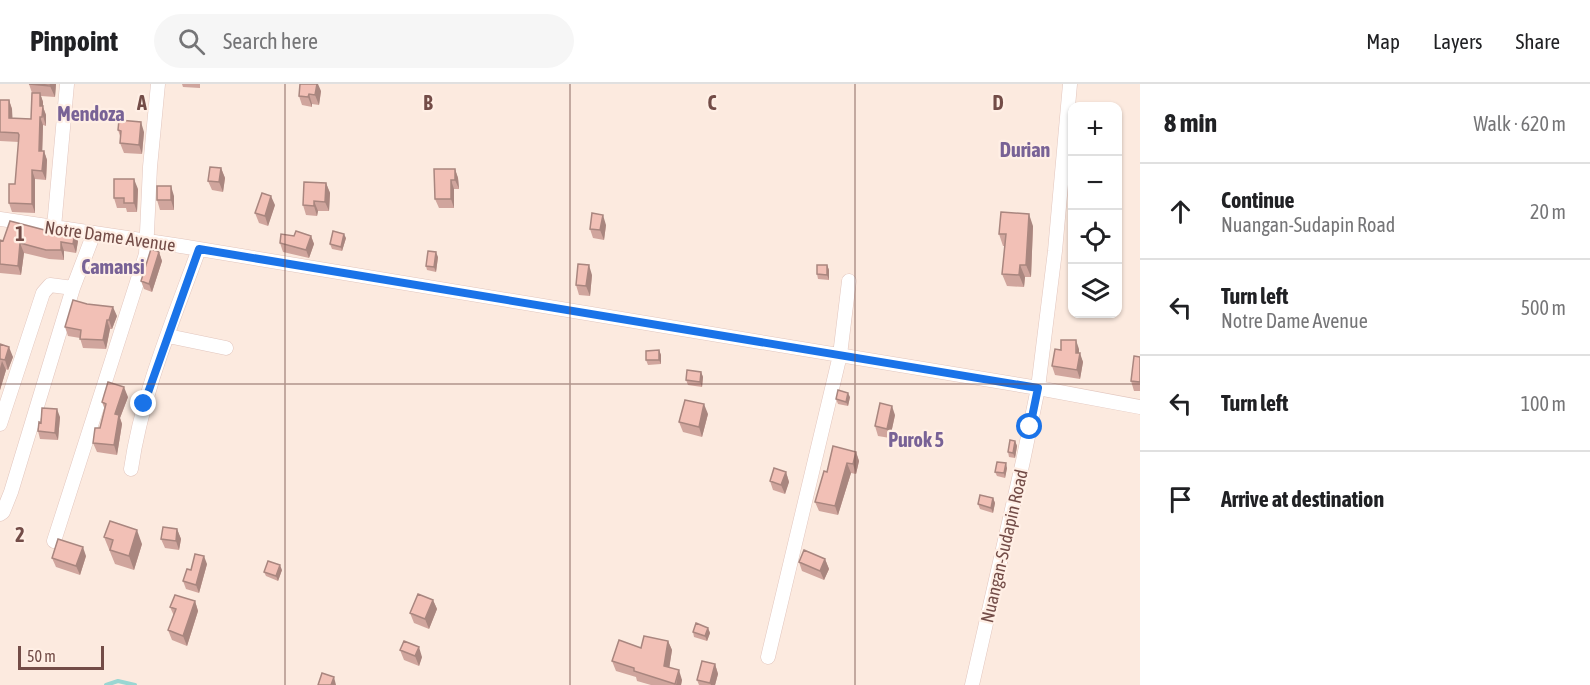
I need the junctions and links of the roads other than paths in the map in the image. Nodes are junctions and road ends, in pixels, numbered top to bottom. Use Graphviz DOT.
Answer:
graph roads {
  1 [pos="67,84"];
  2 [pos="158,84"];
  3 [pos="1070,84"];
  4 [pos="0,219"];
  5 [pos="54,227"];
  6 [pos="94,233"];
  7 [pos="147,241"];
  8 [pos="199,249"];
  9 [pos="849,280"];
  10 [pos="73,288"];
  11 [pos="168,336"];
  12 [pos="226,348"];
  13 [pos="840,355"];
  14 [pos="1038,388"];
  15 [pos="1140,407"];
  16 [pos="0,424"];
  17 [pos="131,469"];
  18 [pos="0,514"];
  19 [pos="54,541"];
  20 [pos="768,657"];
  21 [pos="972,685"];
  1 -- 5 [label="street"];
  2 -- 7 [label="street"];
  3 -- 14 [label="street, Nuangan-Sudapin Road"];
  4 -- 5 [label="street, Notre Dame Avenue"];
  5 -- 6 [label="street, Notre Dame Avenue"];
  6 -- 7 [label="street, Notre Dame Avenue"];
  6 -- 10 [label="street"];
  7 -- 8 [label="street, Notre Dame Avenue"];
  7 -- 19 [label="street"];
  8 -- 11 [label="street"];
  8 -- 13 [label="street, Notre Dame Avenue"];
  9 -- 13 [label="street"];
  10 -- 16 [label="street"];
  10 -- 18 [label="street"];
  11 -- 12 [label="street"];
  11 -- 17 [label="street"];
  13 -- 14 [label="street, Notre Dame Avenue"];
  13 -- 20 [label="street"];
  14 -- 15 [label="street, Notre Dame Avenue"];
  14 -- 21 [label="street, Nuangan-Sudapin Road"];
}
